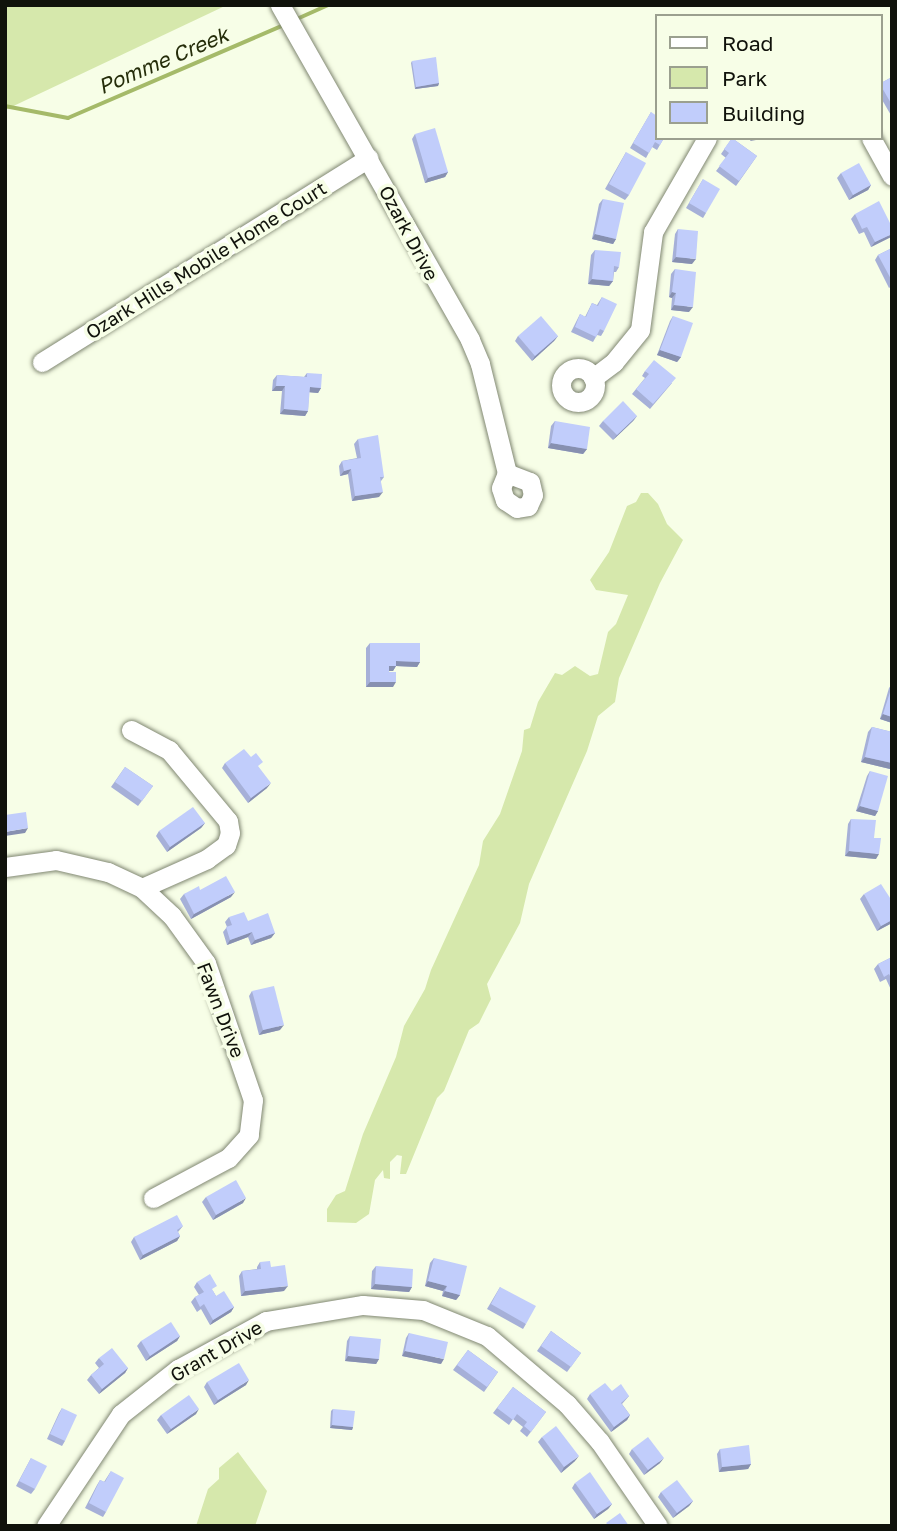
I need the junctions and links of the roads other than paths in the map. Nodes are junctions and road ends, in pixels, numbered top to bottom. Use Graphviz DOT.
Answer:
graph roads {
  1 [pos="280,5"];
  2 [pos="706,140"];
  3 [pos="872,140"];
  4 [pos="369,158"];
  5 [pos="892,176"];
  6 [pos="42,362"];
  7 [pos="593,378"];
  8 [pos="507,473"];
  9 [pos="131,730"];
  10 [pos="5,867"];
  11 [pos="142,888"];
  12 [pos="153,1198"];
  13 [pos="46,1526"];
  14 [pos="658,1526"];
  1 -- 4 [label="street, Ozark Drive"];
  2 -- 7 [label="street"];
  3 -- 5 [label="street"];
  4 -- 6 [label="street, Ozark Hills Mobile Home Court"];
  4 -- 8 [label="street, Ozark Drive"];
  9 -- 11 [label="street"];
  10 -- 11 [label="street, Fawn Drive"];
  11 -- 12 [label="street, Fawn Drive"];
  13 -- 14 [label="street, Grant Drive"];
}
